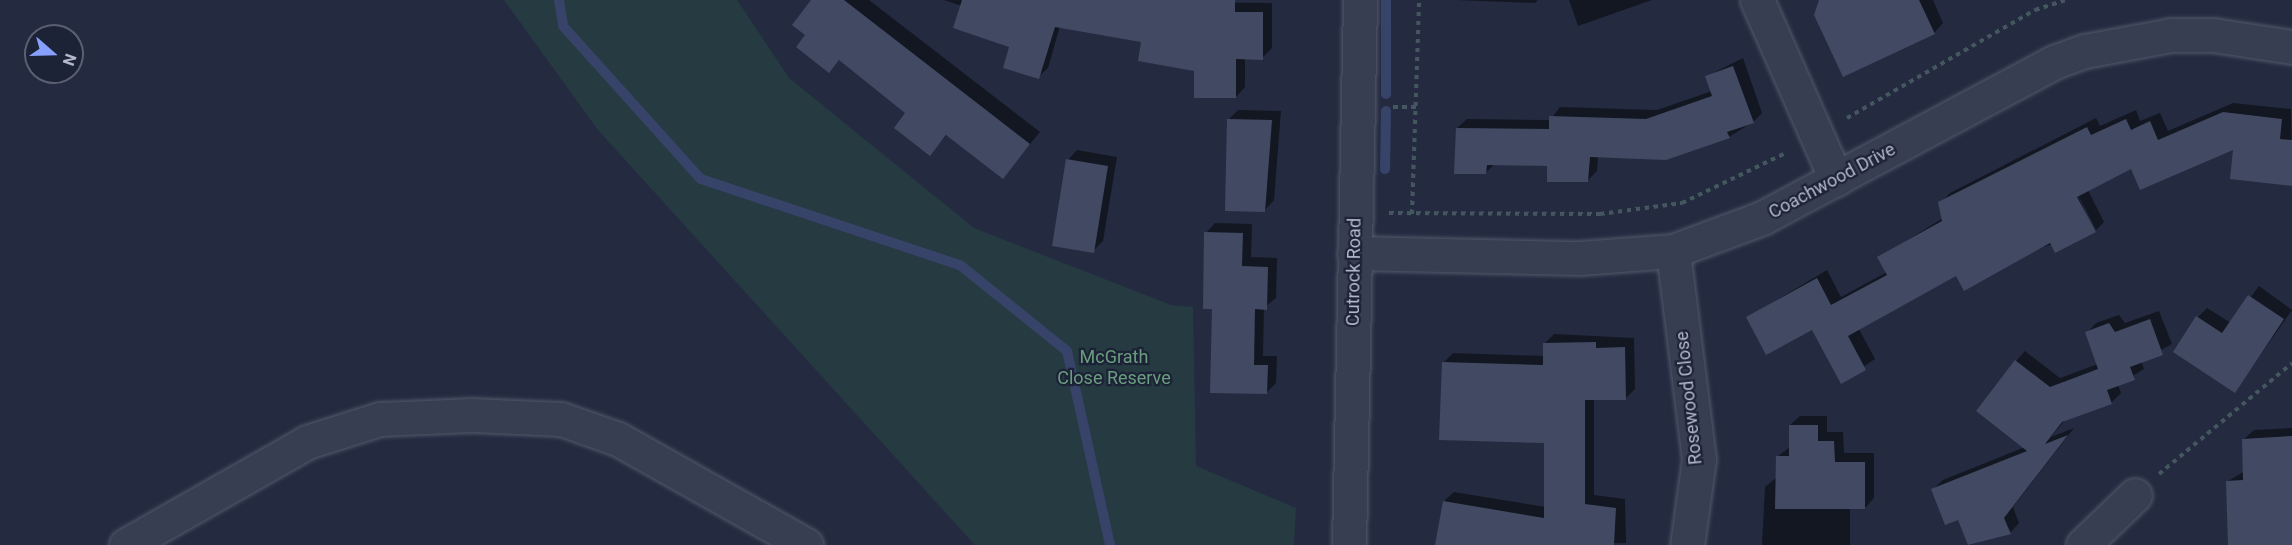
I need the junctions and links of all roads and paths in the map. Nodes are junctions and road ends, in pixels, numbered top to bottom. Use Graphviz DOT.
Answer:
graph roads {
  1 [pos="1360,0"];
  2 [pos="1419,0"];
  3 [pos="1757,0"];
  4 [pos="2065,0"];
  5 [pos="2292,47"];
  6 [pos="1815,137"];
  7 [pos="1836,179"];
  8 [pos="1355,212"];
  9 [pos="1412,214"];
  10 [pos="1673,251"];
  11 [pos="1354,253"];
  12 [pos="2292,363"];
  13 [pos="2135,495"];
  14 [pos="126,545"];
  15 [pos="806,545"];
  16 [pos="1349,545"];
  17 [pos="1688,545"];
  18 [pos="2083,545"];
  1 -- 8 [label="street, Cutrock Road"];
  2 -- 9 [label="path"];
  3 -- 6 [label="street"];
  4 -- 6 [label="path"];
  5 -- 7 [label="street, Coachwood Drive"];
  6 -- 7 [label="street"];
  6 -- 9 [label="path"];
  7 -- 10 [label="street, Coachwood Drive"];
  8 -- 9 [label="path"];
  8 -- 11 [label="street, Cutrock Road"];
  10 -- 11 [label="street, Coachwood Drive"];
  10 -- 17 [label="street, Rosewood Close"];
  11 -- 16 [label="street, Cutrock Road"];
  12 -- 13 [label="path"];
  13 -- 18 [label="street"];
  14 -- 15 [label="street"];
}
